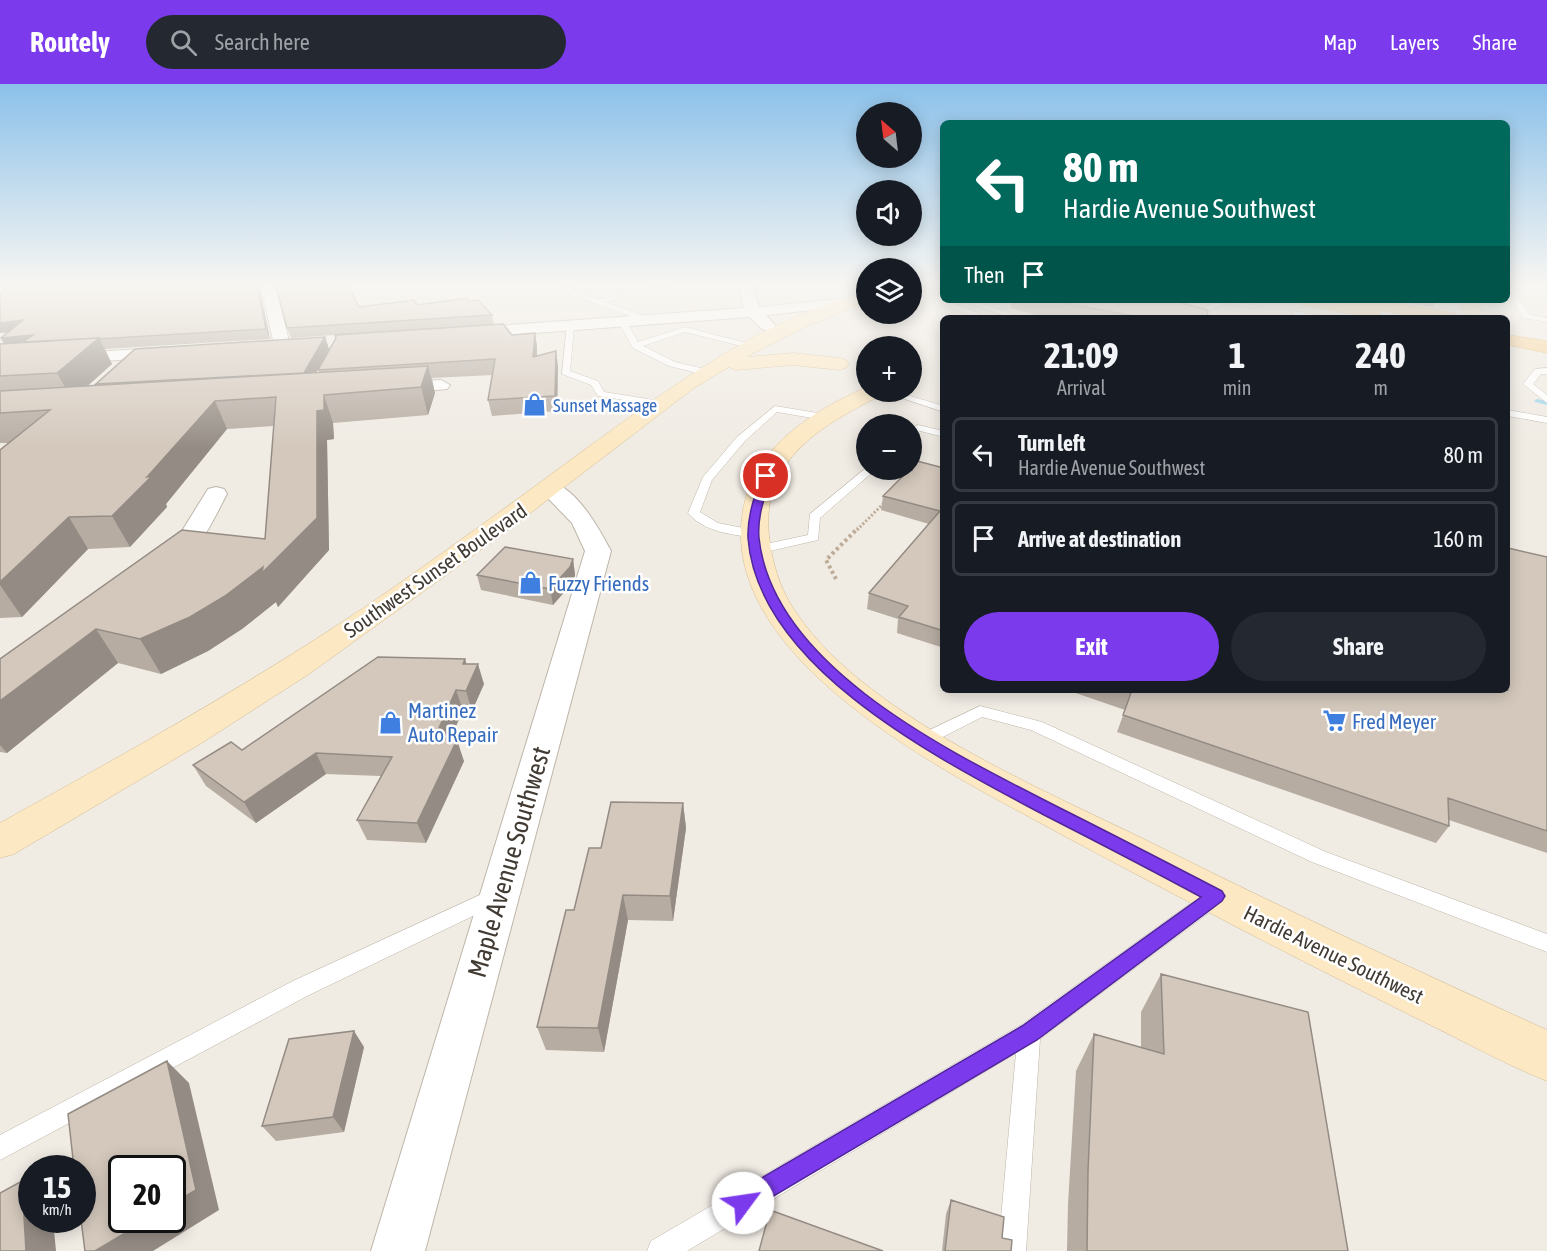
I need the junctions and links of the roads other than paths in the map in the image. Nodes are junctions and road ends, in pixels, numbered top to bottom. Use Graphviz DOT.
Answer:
graph roads {
  1 [pos="286,340"];
  2 [pos="569,340"];
  3 [pos="633,340"];
  4 [pos="651,340"];
  5 [pos="733,340"];
  6 [pos="765,340"];
  7 [pos="803,340"];
  8 [pos="826,340"];
  9 [pos="1511,340"];
  10 [pos="260,346"];
  11 [pos="636,346"];
  12 [pos="754,346"];
  13 [pos="1547,347"];
  14 [pos="829,349"];
  15 [pos="192,351"];
  16 [pos="136,354"];
  17 [pos="0,363"];
  18 [pos="711,369"];
  19 [pos="856,371"];
  20 [pos="1547,371"];
  21 [pos="111,377"];
  22 [pos="441,385"];
  23 [pos="370,389"];
  24 [pos="1547,400"];
  25 [pos="856,401"];
  26 [pos="921,402"];
  27 [pos="660,404"];
  28 [pos="940,408"];
  29 [pos="1510,413"];
  30 [pos="824,417"];
  31 [pos="1547,418"];
  32 [pos="922,429"];
  33 [pos="940,433"];
  34 [pos="858,480"];
  35 [pos="549,488"];
  36 [pos="216,494"];
  37 [pos="755,542"];
  38 [pos="147,573"];
  39 [pos="921,741"];
  40 [pos="0,842"];
  41 [pos="501,893"];
  42 [pos="1216,896"];
  43 [pos="1547,943"];
  44 [pos="1029,1033"];
  45 [pos="1547,1056"];
  46 [pos="0,1148"];
  47 [pos="398,1251"];
  48 [pos="661,1251"];
  49 [pos="1012,1251"];
  1 -- 10 [label="street"];
  2 -- 27 [label="lane"];
  3 -- 11 [label="lane"];
  4 -- 11 [label="lane"];
  5 -- 12 [label="lane"];
  6 -- 12 [label="street, Southwest Sunset Boulevard"];
  7 -- 14 [label="street"];
  8 -- 14 [label="street"];
  9 -- 13 [label="main road"];
  11 -- 18 [label="lane"];
  12 -- 18 [label="street, Southwest Sunset Boulevard"];
  14 -- 18 [label="street"];
  14 -- 19 [label="street"];
  14 -- 30 [label="street, Hardie Avenue Southwest"];
  15 -- 16 [label="street"];
  16 -- 17 [label="street"];
  16 -- 21 [label="street"];
  18 -- 27 [label="street, Southwest Sunset Boulevard"];
  20 -- 24 [label="lane"];
  22 -- 23 [label="street"];
  25 -- 30 [label="street, Hardie Avenue Southwest"];
  26 -- 28 [label="lane"];
  27 -- 35 [label="street, Southwest Sunset Boulevard"];
  29 -- 31 [label="lane"];
  30 -- 37 [label="street, Hardie Avenue Southwest"];
  30 -- 37 [label="lane"];
  32 -- 33 [label="lane"];
  34 -- 37 [label="lane"];
  35 -- 40 [label="street, Southwest Sunset Boulevard"];
  35 -- 41 [label="street, Maple Avenue Southwest"];
  36 -- 38 [label="street"];
  37 -- 39 [label="street, Hardie Avenue Southwest"];
  39 -- 42 [label="street, Hardie Avenue Southwest"];
  39 -- 43 [label="lane"];
  41 -- 46 [label="lane"];
  41 -- 47 [label="street, Maple Avenue Southwest"];
  42 -- 44 [label="lane"];
  42 -- 45 [label="street, Hardie Avenue Southwest"];
  44 -- 48 [label="lane"];
  44 -- 49 [label="lane"];
}
